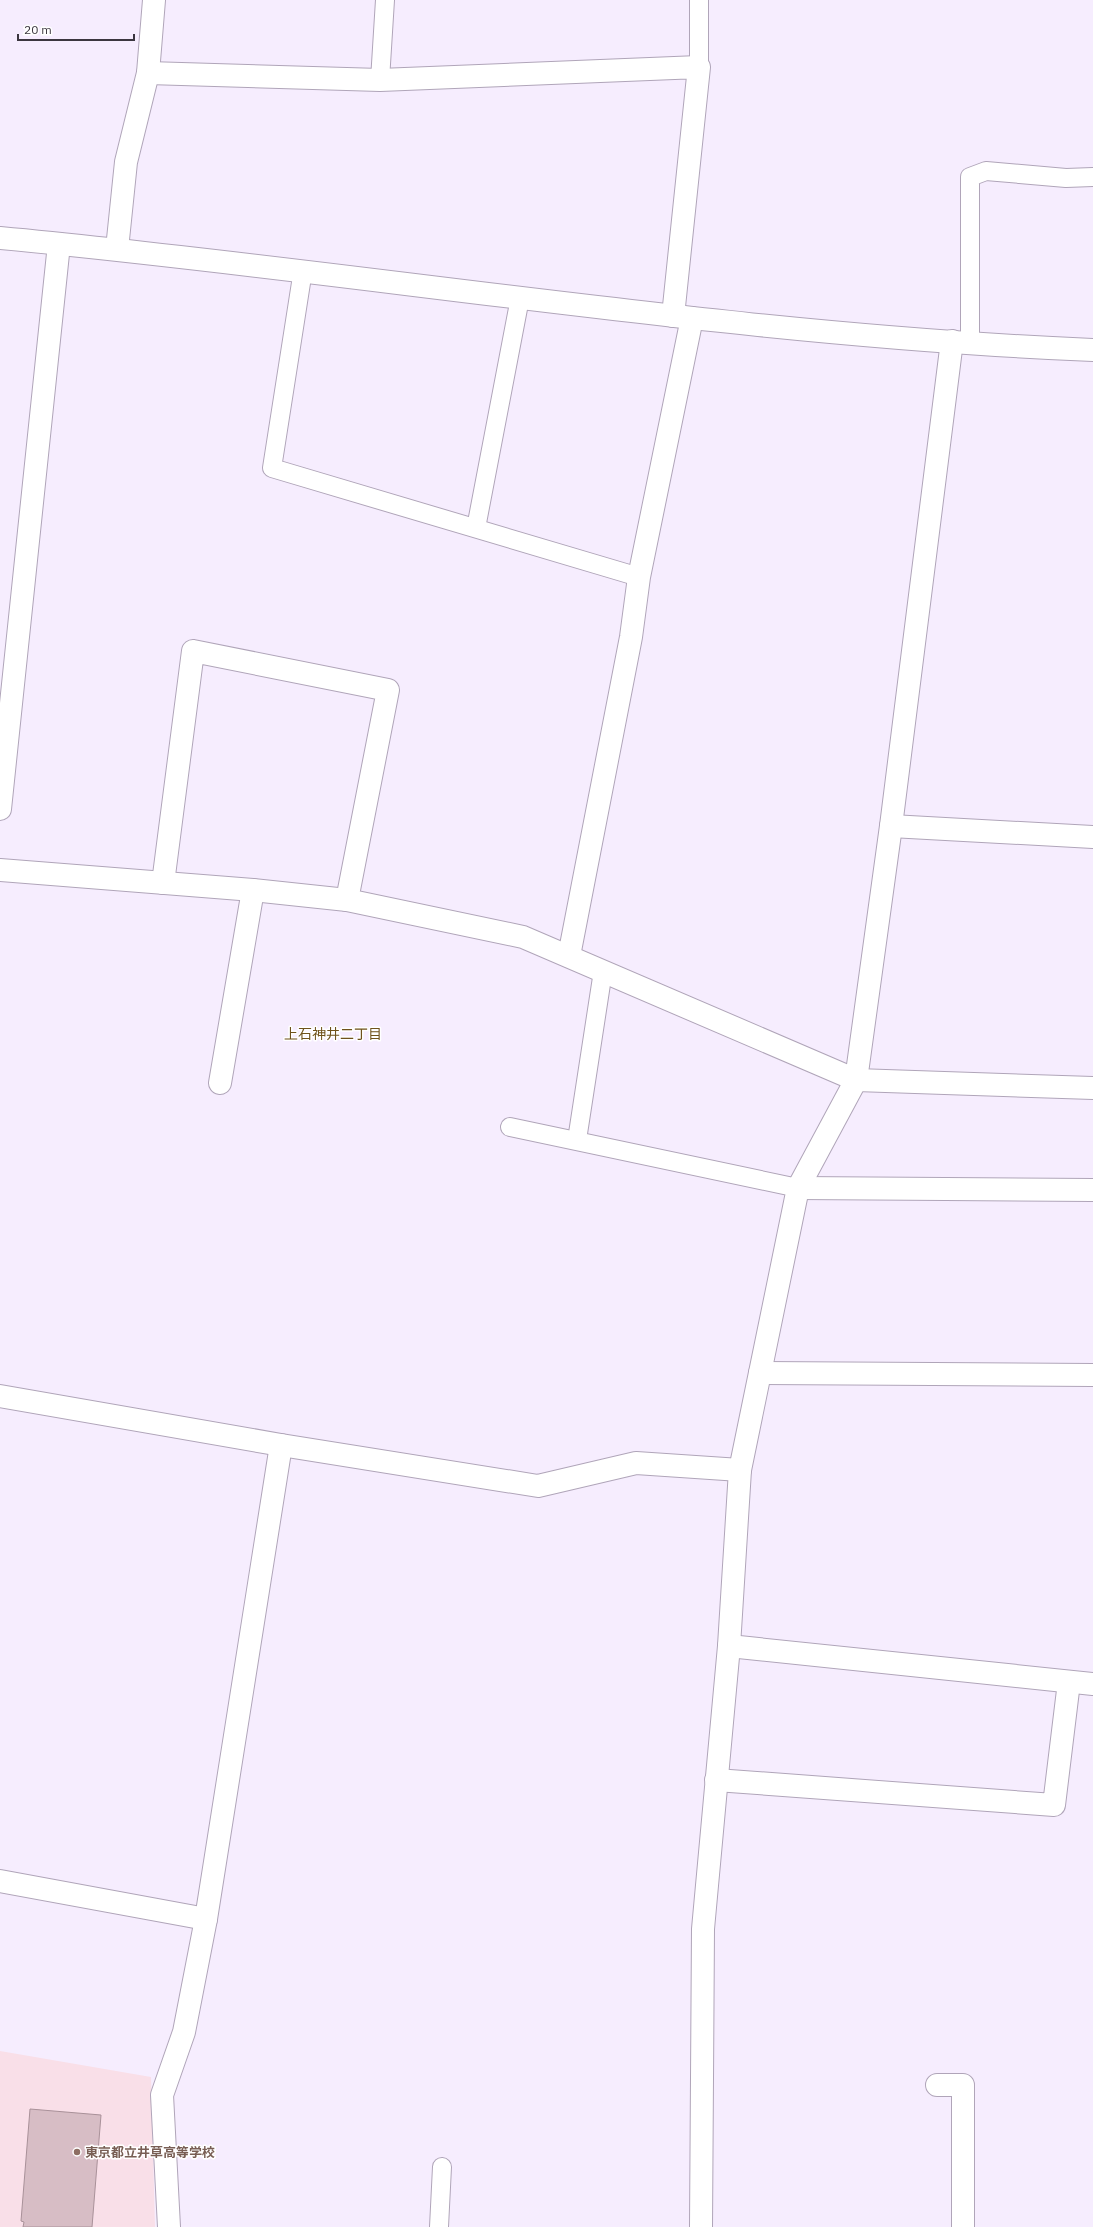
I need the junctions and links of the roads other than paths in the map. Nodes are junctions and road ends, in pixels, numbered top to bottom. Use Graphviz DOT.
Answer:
graph roads {
  1 [pos="154,0"];
  2 [pos="385,0"];
  3 [pos="699,0"];
  4 [pos="699,67"];
  5 [pos="148,74"];
  6 [pos="380,80"];
  7 [pos="1093,177"];
  8 [pos="0,238"];
  9 [pos="59,244"];
  10 [pos="117,249"];
  11 [pos="303,270"];
  12 [pos="520,298"];
  13 [pos="682,317"];
  14 [pos="961,342"];
  15 [pos="1093,350"];
  16 [pos="476,528"];
  17 [pos="640,577"];
  18 [pos="6,686"];
  19 [pos="0,809"];
  20 [pos="891,826"];
  21 [pos="1093,837"];
  22 [pos="0,870"];
  23 [pos="164,883"];
  24 [pos="254,890"];
  25 [pos="347,900"];
  26 [pos="569,956"];
  27 [pos="603,972"];
  28 [pos="856,1080"];
  29 [pos="220,1083"];
  30 [pos="1093,1088"];
  31 [pos="510,1127"];
  32 [pos="577,1140"];
  33 [pos="798,1188"];
  34 [pos="1093,1190"];
  35 [pos="760,1373"];
  36 [pos="1093,1375"];
  37 [pos="0,1396"];
  38 [pos="281,1445"];
  39 [pos="740,1470"];
  40 [pos="729,1646"];
  41 [pos="1069,1682"];
  42 [pos="1093,1684"];
  43 [pos="716,1780"];
  44 [pos="0,1882"];
  45 [pos="206,1919"];
  46 [pos="937,2085"];
  47 [pos="442,2167"];
  48 [pos="169,2227"];
  49 [pos="439,2227"];
  50 [pos="701,2227"];
  51 [pos="963,2227"];
  1 -- 5 [label="street"];
  2 -- 6 [label="lane"];
  3 -- 4 [label="lane"];
  4 -- 6 [label="street"];
  4 -- 13 [label="street"];
  5 -- 6 [label="street"];
  5 -- 10 [label="street"];
  7 -- 14 [label="lane"];
  8 -- 9 [label="street"];
  9 -- 10 [label="street"];
  9 -- 18 [label="street"];
  10 -- 11 [label="street"];
  11 -- 12 [label="street"];
  11 -- 16 [label="lane"];
  12 -- 13 [label="street"];
  12 -- 16 [label="lane"];
  13 -- 14 [label="street"];
  13 -- 17 [label="street"];
  14 -- 15 [label="street"];
  14 -- 20 [label="street"];
  16 -- 17 [label="lane"];
  17 -- 26 [label="street"];
  18 -- 19 [label="street"];
  20 -- 21 [label="street"];
  20 -- 28 [label="street"];
  22 -- 23 [label="street"];
  23 -- 24 [label="street"];
  23 -- 25 [label="street"];
  24 -- 25 [label="street"];
  24 -- 29 [label="street"];
  25 -- 26 [label="street"];
  26 -- 27 [label="street"];
  27 -- 28 [label="street"];
  27 -- 32 [label="lane"];
  28 -- 30 [label="street"];
  28 -- 33 [label="street"];
  31 -- 32 [label="lane"];
  32 -- 33 [label="lane"];
  33 -- 34 [label="street"];
  33 -- 35 [label="street"];
  35 -- 36 [label="street"];
  35 -- 39 [label="street"];
  37 -- 38 [label="street"];
  38 -- 39 [label="street"];
  38 -- 45 [label="street"];
  39 -- 40 [label="street"];
  40 -- 41 [label="street"];
  40 -- 43 [label="street"];
  41 -- 42 [label="street"];
  41 -- 43 [label="street"];
  43 -- 50 [label="street"];
  44 -- 45 [label="street"];
  45 -- 48 [label="street"];
  46 -- 51 [label="street"];
  47 -- 49 [label="lane"];
}
